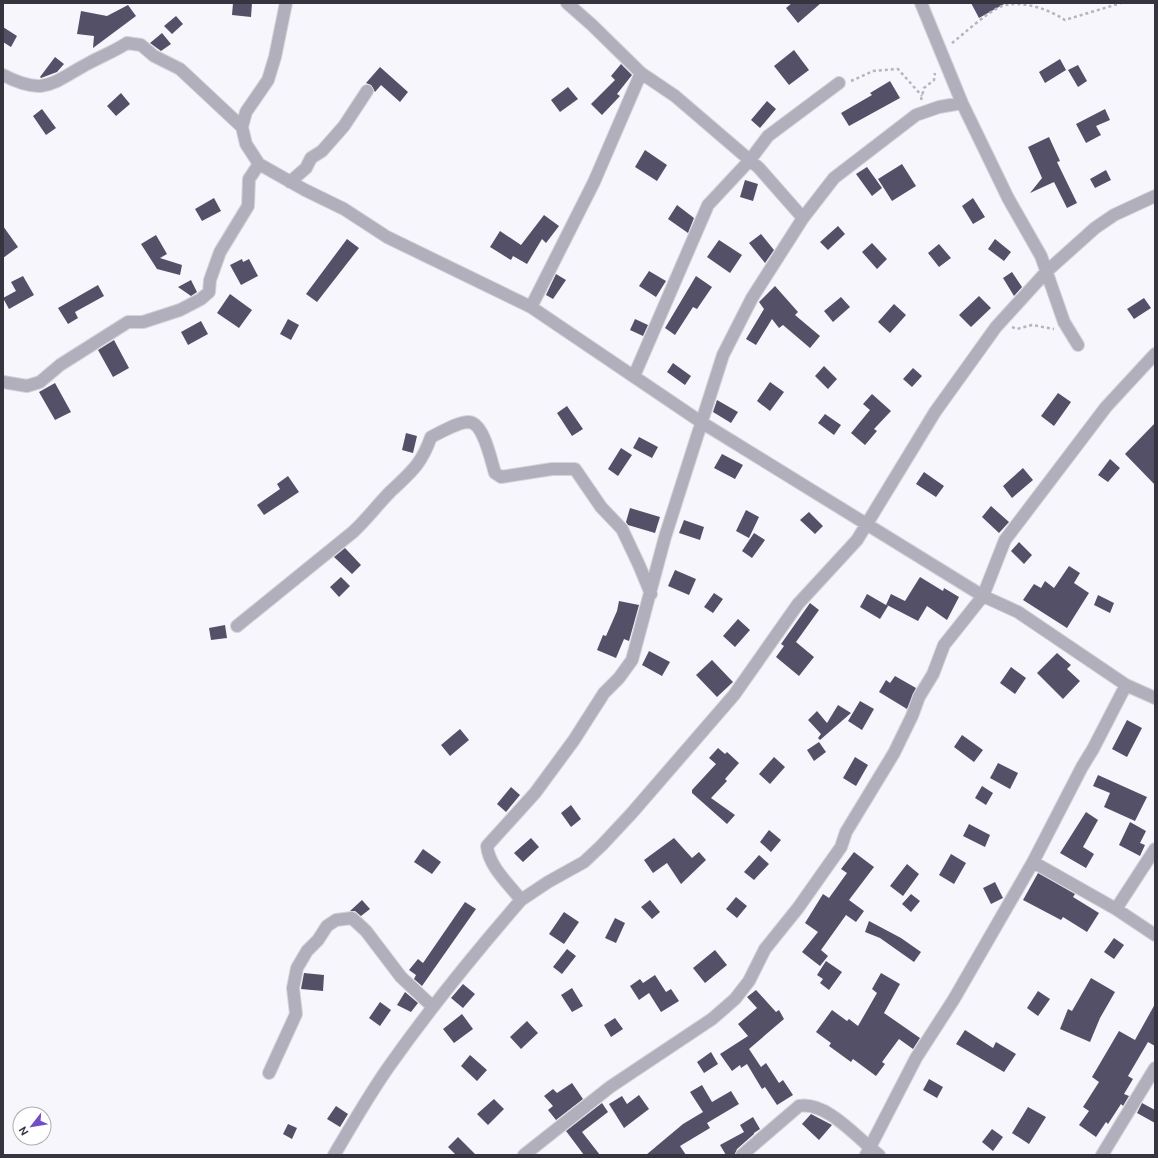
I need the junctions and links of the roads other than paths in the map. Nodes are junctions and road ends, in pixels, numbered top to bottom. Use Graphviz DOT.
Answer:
graph roads {
  1 [pos="286,3"];
  2 [pos="567,3"];
  3 [pos="921,3"];
  4 [pos="641,72"];
  5 [pos="3,75"];
  6 [pos="839,83"];
  7 [pos="367,91"];
  8 [pos="962,103"];
  9 [pos="242,127"];
  10 [pos="750,160"];
  11 [pos="259,164"];
  12 [pos="290,182"];
  13 [pos="1155,196"];
  14 [pos="803,218"];
  15 [pos="1047,271"];
  16 [pos="531,307"];
  17 [pos="1078,344"];
  18 [pos="1155,354"];
  19 [pos="634,376"];
  20 [pos="3,382"];
  21 [pos="701,422"];
  22 [pos="867,523"];
  23 [pos="651,594"];
  24 [pos="983,596"];
  25 [pos="237,626"];
  26 [pos="1126,685"];
  27 [pos="1155,698"];
  28 [pos="1155,849"];
  29 [pos="1033,862"];
  30 [pos="521,900"];
  31 [pos="1116,908"];
  32 [pos="1155,935"];
  33 [pos="433,1007"];
  34 [pos="1155,1068"];
  35 [pos="269,1073"];
  36 [pos="872,1153"];
  37 [pos="334,1155"];
  38 [pos="524,1155"];
  39 [pos="742,1155"];
  40 [pos="1102,1155"];
  1 -- 9 [label="street"];
  2 -- 4 [label="street"];
  3 -- 8 [label="street"];
  4 -- 10 [label="street"];
  4 -- 16 [label="street"];
  5 -- 9 [label="street"];
  6 -- 10 [label="street"];
  7 -- 12 [label="street"];
  8 -- 14 [label="street"];
  8 -- 15 [label="street"];
  9 -- 11 [label="street"];
  10 -- 14 [label="street"];
  10 -- 19 [label="street"];
  11 -- 12 [label="street"];
  11 -- 20 [label="street"];
  12 -- 16 [label="street"];
  13 -- 15 [label="street"];
  14 -- 21 [label="street"];
  15 -- 17 [label="street"];
  15 -- 22 [label="street"];
  16 -- 19 [label="street"];
  18 -- 24 [label="street"];
  19 -- 21 [label="street"];
  21 -- 22 [label="street"];
  21 -- 23 [label="street"];
  22 -- 24 [label="street"];
  22 -- 30 [label="street"];
  23 -- 25 [label="street"];
  23 -- 30 [label="street"];
  24 -- 26 [label="street"];
  24 -- 38 [label="street"];
  26 -- 27 [label="street"];
  26 -- 29 [label="street"];
  28 -- 31 [label="street"];
  29 -- 31 [label="street"];
  29 -- 36 [label="street"];
  30 -- 33 [label="street"];
  31 -- 32 [label="street"];
  33 -- 35 [label="street"];
  33 -- 37 [label="street"];
  34 -- 40 [label="street"];
  36 -- 39 [label="street"];
}
